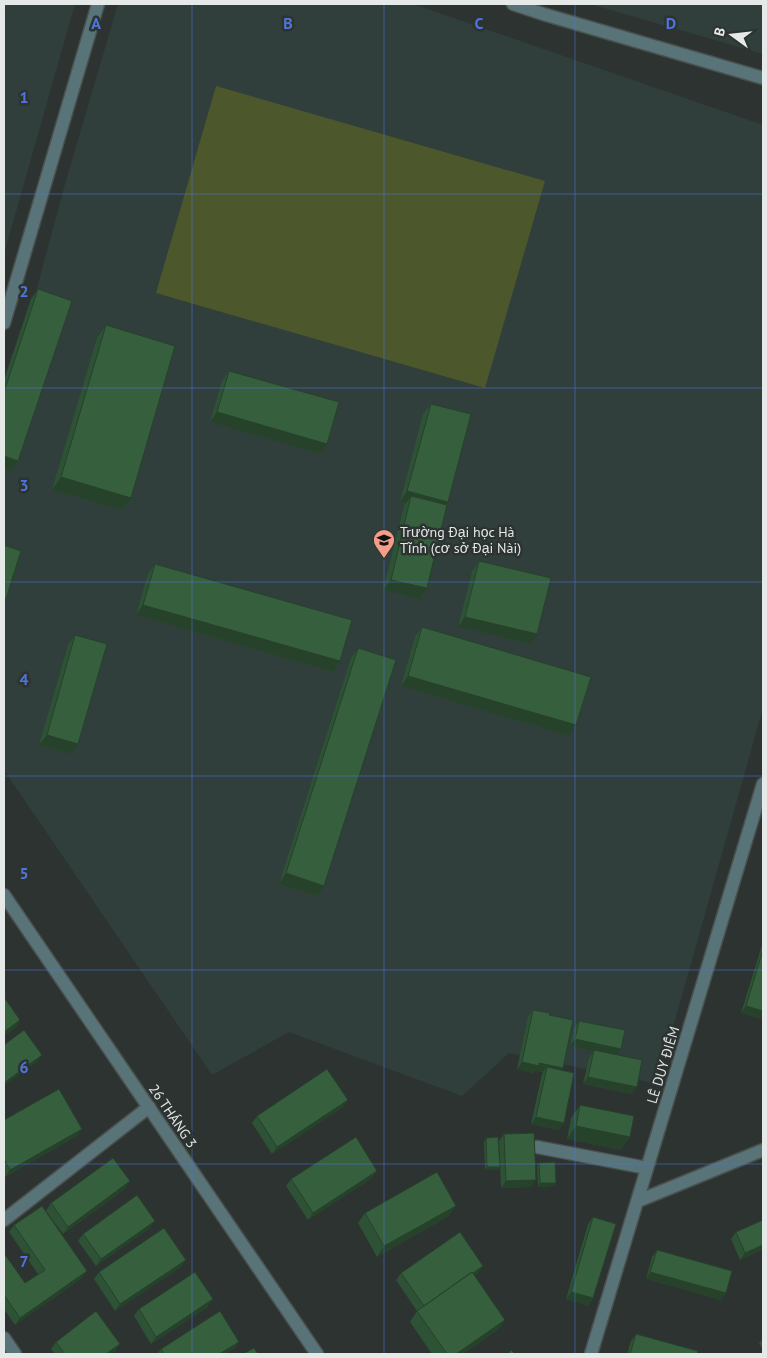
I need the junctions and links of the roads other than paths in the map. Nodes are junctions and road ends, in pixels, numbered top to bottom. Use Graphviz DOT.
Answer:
graph roads {
  1 [pos="98,4"];
  2 [pos="513,4"];
  3 [pos="763,78"];
  4 [pos="4,324"];
  5 [pos="763,784"];
  6 [pos="758,820"];
  7 [pos="4,895"];
  8 [pos="149,1107"];
  9 [pos="537,1147"];
  10 [pos="763,1150"];
  11 [pos="647,1168"];
  12 [pos="638,1201"];
  13 [pos="4,1220"];
  14 [pos="4,1338"];
  15 [pos="15,1354"];
  16 [pos="317,1354"];
  17 [pos="591,1354"];
  1 -- 4 [label="street"];
  2 -- 3 [label="street"];
  5 -- 6 [label="street, LÊ DUY ĐIẾM"];
  6 -- 11 [label="street, LÊ DUY ĐIẾM"];
  7 -- 8 [label="street, 26 THÁNG 3"];
  8 -- 13 [label="street"];
  8 -- 16 [label="street, 26 THÁNG 3"];
  9 -- 11 [label="street"];
  10 -- 12 [label="street"];
  11 -- 12 [label="street, LÊ DUY ĐIẾM"];
  12 -- 17 [label="street, LÊ DUY ĐIẾM"];
  14 -- 15 [label="street"];
}
